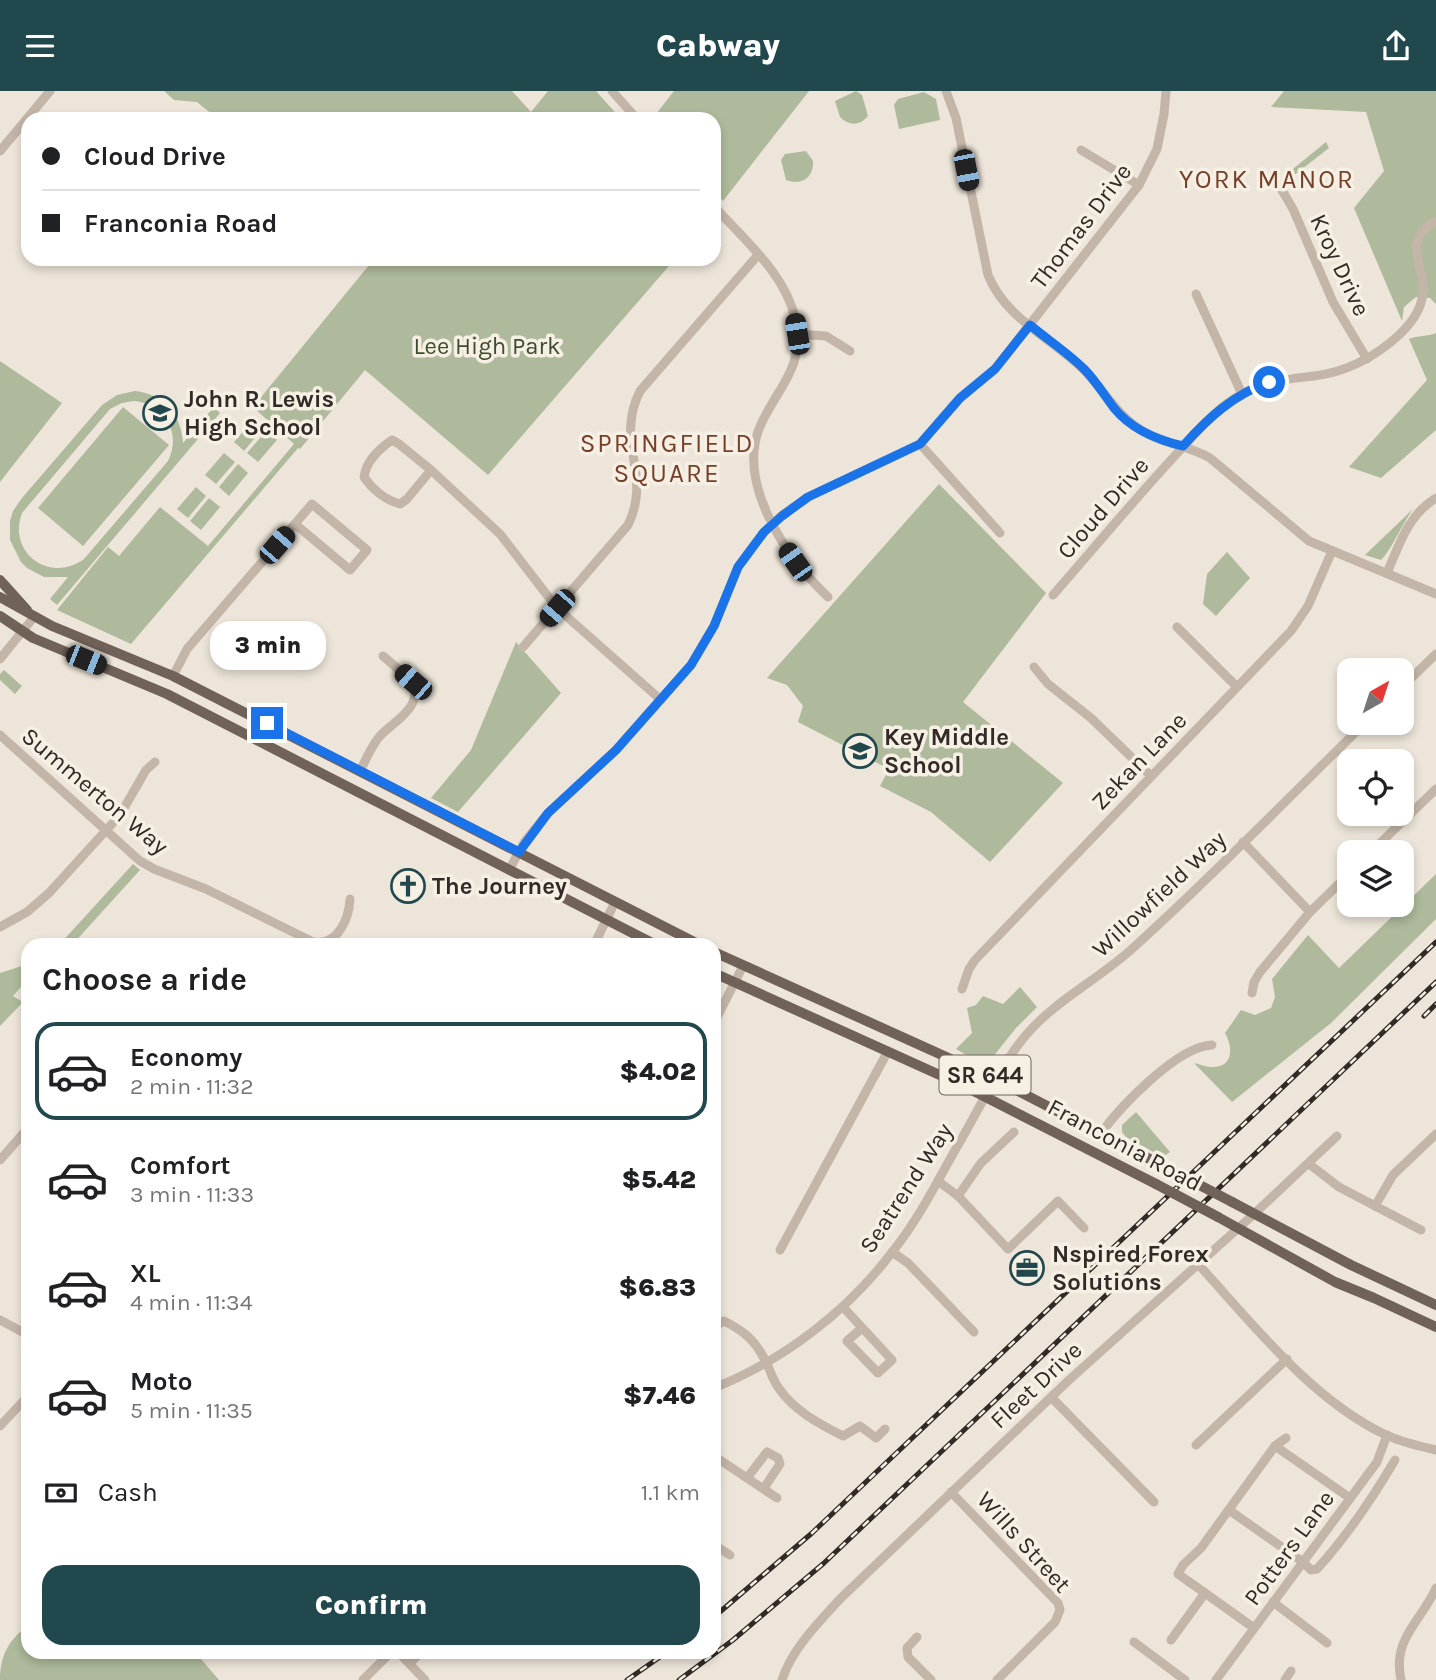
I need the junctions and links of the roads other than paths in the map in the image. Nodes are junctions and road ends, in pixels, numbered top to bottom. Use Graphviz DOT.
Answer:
graph roads {
  1 [pos="50,91"];
  2 [pos="612,91"];
  3 [pos="946,91"];
  4 [pos="1166,91"];
  5 [pos="32,112"];
  6 [pos="631,112"];
  7 [pos="21,126"];
  8 [pos="1081,150"];
  9 [pos="0,151"];
  10 [pos="1139,185"];
  11 [pos="1280,187"];
  12 [pos="721,214"];
  13 [pos="1433,222"];
  14 [pos="758,255"];
  15 [pos="1196,294"];
  16 [pos="1030,325"];
  17 [pos="797,334"];
  18 [pos="850,351"];
  19 [pos="1367,359"];
  20 [pos="1242,394"];
  21 [pos="920,444"];
  22 [pos="1183,446"];
  23 [pos="430,470"];
  24 [pos="1436,498"];
  25 [pos="295,524"];
  26 [pos="772,524"];
  27 [pos="1000,533"];
  28 [pos="1332,551"];
  29 [pos="1387,573"];
  30 [pos="0,580"];
  31 [pos="1436,594"];
  32 [pos="1053,595"];
  33 [pos="0,597"];
  34 [pos="828,597"];
  35 [pos="557,608"];
  36 [pos="0,616"];
  37 [pos="34,617"];
  38 [pos="0,627"];
  39 [pos="1177,627"];
  40 [pos="22,632"];
  41 [pos="523,647"];
  42 [pos="1436,653"];
  43 [pos="383,656"];
  44 [pos="0,659"];
  45 [pos="1034,667"];
  46 [pos="1414,675"];
  47 [pos="173,676"];
  48 [pos="1237,687"];
  49 [pos="661,700"];
  50 [pos="0,735"];
  51 [pos="1353,735"];
  52 [pos="155,762"];
  53 [pos="360,771"];
  54 [pos="1152,776"];
  55 [pos="1436,789"];
  56 [pos="400,791"];
  57 [pos="387,807"];
  58 [pos="106,831"];
  59 [pos="1383,840"];
  60 [pos="1243,842"];
  61 [pos="519,852"];
  62 [pos="509,870"];
  63 [pos="1337,886"];
  64 [pos="350,899"];
  65 [pos="615,902"];
  66 [pos="1310,912"];
  67 [pos="606,921"];
  68 [pos="0,927"];
  69 [pos="305,938"];
  70 [pos="334,938"];
  71 [pos="598,938"];
  72 [pos="641,938"];
  73 [pos="686,938"];
  74 [pos="721,955"];
  75 [pos="743,966"];
  76 [pos="721,976"];
  77 [pos="734,983"];
  78 [pos="962,989"];
  79 [pos="1252,993"];
  80 [pos="721,1009"];
  81 [pos="1212,1045"];
  82 [pos="888,1051"];
  83 [pos="995,1079"];
  84 [pos="986,1096"];
  85 [pos="1014,1132"];
  86 [pos="1101,1133"];
  87 [pos="1436,1134"];
  88 [pos="1337,1136"];
  89 [pos="21,1137"];
  90 [pos="0,1160"];
  91 [pos="1309,1164"];
  92 [pos="938,1181"];
  93 [pos="958,1196"];
  94 [pos="1375,1206"];
  95 [pos="1254,1214"];
  96 [pos="1084,1228"];
  97 [pos="1239,1228"];
  98 [pos="1421,1230"];
  99 [pos="780,1250"];
  100 [pos="892,1252"];
  101 [pos="1198,1264"];
  102 [pos="1436,1305"];
  103 [pos="843,1307"];
  104 [pos="0,1320"];
  105 [pos="721,1323"];
  106 [pos="862,1328"];
  107 [pos="1436,1328"];
  108 [pos="21,1331"];
  109 [pos="974,1332"];
  110 [pos="1287,1359"];
  111 [pos="766,1362"];
  112 [pos="721,1384"];
  113 [pos="1051,1397"];
  114 [pos="21,1404"];
  115 [pos="0,1426"];
  116 [pos="885,1429"];
  117 [pos="1387,1436"];
  118 [pos="1286,1438"];
  119 [pos="1196,1445"];
  120 [pos="1275,1446"];
  121 [pos="1436,1450"];
  122 [pos="1395,1459"];
  123 [pos="721,1461"];
  124 [pos="747,1478"];
  125 [pos="764,1489"];
  126 [pos="951,1492"];
  127 [pos="1350,1498"];
  128 [pos="777,1499"];
  129 [pos="1154,1502"];
  130 [pos="1229,1510"];
  131 [pos="721,1549"];
  132 [pos="730,1555"];
  133 [pos="1303,1562"];
  134 [pos="1436,1588"];
  135 [pos="1205,1593"];
  136 [pos="1273,1602"];
  137 [pos="1254,1628"];
  138 [pos="917,1637"];
  139 [pos="1171,1640"];
  140 [pos="1134,1642"];
  141 [pos="1327,1643"];
  142 [pos="384,1659"];
  143 [pos="406,1659"];
  144 [pos="414,1659"];
  145 [pos="410,1663"];
  146 [pos="1291,1671"];
  147 [pos="363,1680"];
  148 [pos="425,1680"];
  149 [pos="782,1680"];
  150 [pos="931,1680"];
  151 [pos="997,1680"];
  152 [pos="1185,1680"];
  153 [pos="1216,1680"];
  154 [pos="1285,1680"];
  155 [pos="1401,1680"];
  1 -- 5 [label="street"];
  2 -- 6 [label="street"];
  3 -- 16 [label="street"];
  4 -- 10 [label="street, Thomas Drive"];
  7 -- 9 [label="street"];
  8 -- 10 [label="street"];
  10 -- 16 [label="street, Thomas Drive"];
  11 -- 19 [label="street, Kroy Drive"];
  12 -- 14 [label="street"];
  13 -- 19 [label="street, Cloud Drive"];
  14 -- 17 [label="street"];
  14 -- 35 [label="street"];
  15 -- 20 [label="street"];
  16 -- 21 [label="street, Thomas Drive"];
  16 -- 22 [label="street"];
  17 -- 18 [label="street"];
  17 -- 26 [label="street"];
  19 -- 20 [label="street, Cloud Drive"];
  20 -- 22 [label="street, Cloud Drive"];
  21 -- 26 [label="street, Thomas Drive"];
  21 -- 27 [label="street"];
  22 -- 28 [label="street"];
  22 -- 32 [label="street, Cloud Drive"];
  23 -- 23 [label="street"];
  23 -- 35 [label="street"];
  24 -- 29 [label="street"];
  25 -- 25 [label="street"];
  25 -- 47 [label="street"];
  26 -- 34 [label="street"];
  26 -- 49 [label="street, Thomas Drive"];
  28 -- 29 [label="street"];
  28 -- 48 [label="street, Zekan Lane"];
  29 -- 31 [label="street"];
  30 -- 37 [label="main road"];
  33 -- 37 [label="main road"];
  35 -- 41 [label="street"];
  35 -- 49 [label="street"];
  36 -- 40 [label="main road"];
  37 -- 40 [label="street"];
  37 -- 47 [label="main road"];
  38 -- 40 [label="main road"];
  39 -- 48 [label="street"];
  40 -- 44 [label="street"];
  40 -- 57 [label="main road"];
  42 -- 46 [label="street"];
  43 -- 53 [label="street"];
  45 -- 54 [label="street"];
  47 -- 53 [label="main road"];
  48 -- 54 [label="street, Zekan Lane"];
  49 -- 61 [label="street, Thomas Drive"];
  50 -- 58 [label="street, Summerton Way"];
  51 -- 60 [label="street, Willowfield Way"];
  52 -- 58 [label="street"];
  53 -- 56 [label="main road"];
  54 -- 78 [label="street, Zekan Lane"];
  55 -- 59 [label="street"];
  56 -- 57 [label="main road"];
  56 -- 61 [label="main road"];
  57 -- 62 [label="main road"];
  58 -- 68 [label="street"];
  58 -- 69 [label="street, Summerton Way"];
  60 -- 66 [label="street"];
  60 -- 83 [label="street, Willowfield Way"];
  61 -- 62 [label="street, Thomas Drive"];
  61 -- 65 [label="main road"];
  62 -- 67 [label="main road"];
  63 -- 66 [label="street"];
  64 -- 70 [label="street, Summerton Way"];
  65 -- 67 [label="street"];
  65 -- 73 [label="main road"];
  66 -- 79 [label="street"];
  67 -- 71 [label="street"];
  67 -- 72 [label="main road"];
  74 -- 75 [label="main road, Franconia Road / SR 644"];
  75 -- 77 [label="street"];
  75 -- 83 [label="main road, Franconia Road / SR 644"];
  76 -- 77 [label="main road, Franconia Road / SR 644"];
  77 -- 80 [label="street"];
  77 -- 82 [label="main road, Franconia Road / SR 644"];
  81 -- 86 [label="street"];
  82 -- 84 [label="main road, Franconia Road / SR 644"];
  82 -- 99 [label="street"];
  83 -- 84 [label="street, Willowfield Way"];
  83 -- 86 [label="main road, Franconia Road / SR 644"];
  84 -- 92 [label="street, Seatrend Way"];
  84 -- 97 [label="main road, Franconia Road / SR 644, bridge"];
  85 -- 93 [label="street"];
  86 -- 95 [label="main road, Franconia Road / SR 644, bridge"];
  87 -- 94 [label="street"];
  88 -- 91 [label="street, Fleet Drive"];
  89 -- 90 [label="street"];
  91 -- 94 [label="street"];
  91 -- 95 [label="street, Fleet Drive"];
  92 -- 93 [label="street"];
  92 -- 100 [label="street, Seatrend Way"];
  93 -- 96 [label="street"];
  94 -- 98 [label="street"];
  95 -- 97 [label="street, Fleet Drive"];
  95 -- 102 [label="main road, Franconia Road / SR 644"];
  97 -- 101 [label="street, Fleet Drive"];
  97 -- 107 [label="main road, Franconia Road / SR 644"];
  100 -- 103 [label="street, Seatrend Way"];
  100 -- 109 [label="street"];
  101 -- 110 [label="street"];
  101 -- 113 [label="street, Fleet Drive"];
  103 -- 106 [label="street"];
  103 -- 111 [label="street, Seatrend Way"];
  104 -- 108 [label="street"];
  105 -- 111 [label="street"];
  106 -- 106 [label="street"];
  110 -- 117 [label="street"];
  110 -- 119 [label="street"];
  111 -- 112 [label="street, Seatrend Way"];
  111 -- 116 [label="street"];
  113 -- 126 [label="street, Fleet Drive"];
  113 -- 129 [label="street"];
  114 -- 115 [label="street"];
  117 -- 121 [label="street"];
  117 -- 127 [label="street, Potters Lane"];
  118 -- 120 [label="street"];
  120 -- 127 [label="street"];
  120 -- 130 [label="street"];
  122 -- 133 [label="street"];
  123 -- 124 [label="street"];
  124 -- 125 [label="street"];
  124 -- 125 [label="street"];
  125 -- 128 [label="street"];
  126 -- 149 [label="street, Fleet Drive"];
  126 -- 151 [label="street, Wills Street"];
  127 -- 133 [label="street, Potters Lane"];
  130 -- 133 [label="street"];
  130 -- 135 [label="street"];
  131 -- 132 [label="street"];
  133 -- 136 [label="street, Potters Lane"];
  134 -- 155 [label="street"];
  135 -- 137 [label="street"];
  135 -- 139 [label="street"];
  136 -- 137 [label="street, Potters Lane"];
  136 -- 141 [label="street"];
  137 -- 153 [label="street, Potters Lane"];
  138 -- 150 [label="street"];
  140 -- 152 [label="street"];
  142 -- 147 [label="street"];
  143 -- 145 [label="street"];
  144 -- 145 [label="street"];
  145 -- 148 [label="street"];
  146 -- 154 [label="street"];
}
